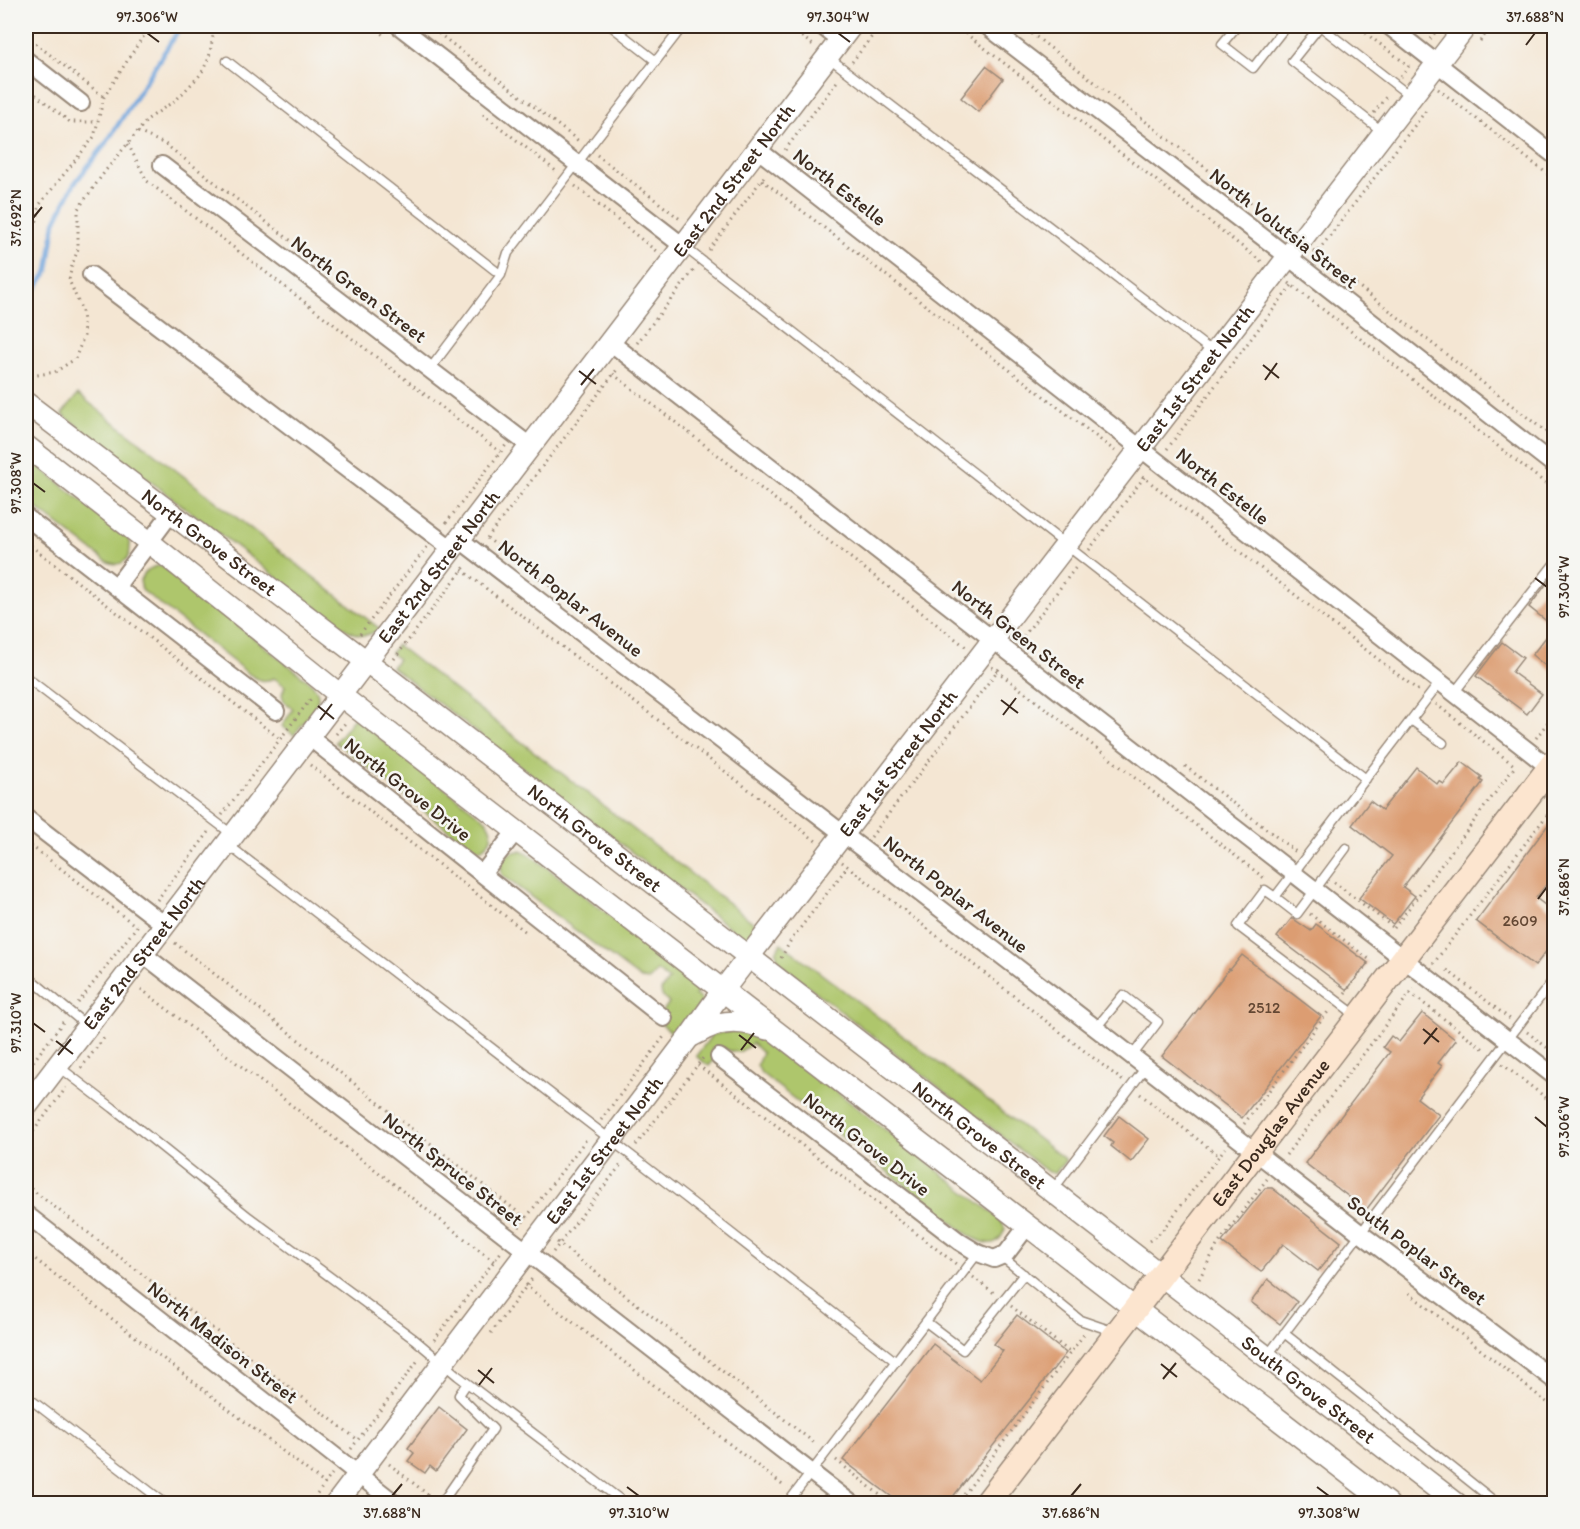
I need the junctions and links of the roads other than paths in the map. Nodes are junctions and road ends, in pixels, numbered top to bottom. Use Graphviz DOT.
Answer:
graph roads {
  1 [pos="610,26"];
  2 [pos="683,26"];
  3 [pos="822,26"];
  4 [pos="987,26"];
  5 [pos="1237,26"];
  6 [pos="1286,26"];
  7 [pos="1389,26"];
  8 [pos="394,33"];
  9 [pos="846,33"];
  10 [pos="1473,33"];
  11 [pos="820,51"];
  12 [pos="26,60"];
  13 [pos="226,61"];
  14 [pos="656,61"];
  15 [pos="1435,77"];
  16 [pos="1420,102"];
  17 [pos="81,103"];
  18 [pos="1384,132"];
  19 [pos="757,149"];
  20 [pos="1554,155"];
  21 [pos="578,164"];
  22 [pos="162,165"];
  23 [pos="683,246"];
  24 [pos="1281,264"];
  25 [pos="91,275"];
  26 [pos="501,275"];
  27 [pos="610,342"];
  28 [pos="1213,353"];
  29 [pos="430,369"];
  30 [pos="26,403"];
  31 [pos="26,446"];
  32 [pos="530,446"];
  33 [pos="1140,448"];
  34 [pos="1554,465"];
  35 [pos="171,513"];
  36 [pos="26,517"];
  37 [pos="149,542"];
  38 [pos="455,544"];
  39 [pos="1065,544"];
  40 [pos="1554,564"];
  41 [pos="116,587"];
  42 [pos="992,639"];
  43 [pos="366,661"];
  44 [pos="26,677"];
  45 [pos="1440,682"];
  46 [pos="1454,693"];
  47 [pos="340,695"];
  48 [pos="276,711"];
  49 [pos="1411,720"];
  50 [pos="309,737"];
  51 [pos="1443,743"];
  52 [pos="1553,767"];
  53 [pos="1366,779"];
  54 [pos="26,818"];
  55 [pos="516,831"];
  56 [pos="844,834"];
  57 [pos="230,840"];
  58 [pos="1346,848"];
  59 [pos="1294,872"];
  60 [pos="482,874"];
  61 [pos="1315,889"];
  62 [pos="1275,897"];
  63 [pos="165,925"];
  64 [pos="142,954"];
  65 [pos="750,956"];
  66 [pos="1404,958"];
  67 [pos="26,975"];
  68 [pos="1554,980"];
  69 [pos="723,990"];
  70 [pos="1358,1017"];
  71 [pos="664,1018"];
  72 [pos="87,1026"];
  73 [pos="1096,1028"];
  74 [pos="780,1033"];
  75 [pos="690,1036"];
  76 [pos="1508,1040"];
  77 [pos="1132,1056"];
  78 [pos="719,1057"];
  79 [pos="57,1066"];
  80 [pos="1146,1067"];
  81 [pos="1554,1076"];
  82 [pos="26,1107"];
  83 [pos="611,1141"];
  84 [pos="1255,1152"];
  85 [pos="1052,1191"];
  86 [pos="26,1214"];
  87 [pos="1028,1225"];
  88 [pos="1360,1233"];
  89 [pos="526,1252"];
  90 [pos="991,1256"];
  91 [pos="1024,1275"];
  92 [pos="1160,1275"];
  93 [pos="1135,1308"];
  94 [pos="926,1322"];
  95 [pos="1116,1332"];
  96 [pos="1284,1333"];
  97 [pos="1266,1357"];
  98 [pos="895,1361"];
  99 [pos="442,1364"];
  100 [pos="1554,1380"];
  101 [pos="467,1383"];
  102 [pos="26,1396"];
  103 [pos="811,1472"];
  104 [pos="358,1474"];
  105 [pos="339,1500"];
  106 [pos="166,1503"];
  107 [pos="396,1503"];
  108 [pos="441,1503"];
  109 [pos="626,1503"];
  110 [pos="787,1503"];
  111 [pos="852,1503"];
  112 [pos="986,1503"];
  113 [pos="1388,1503"];
  114 [pos="1457,1503"];
  115 [pos="1498,1503"];
  1 -- 14 [label="lane"];
  2 -- 14 [label="lane"];
  3 -- 9 [label="street"];
  4 -- 24 [label="street, North Volutsia Street"];
  5 -- 6 [label="lane"];
  7 -- 15 [label="street"];
  8 -- 21 [label="street"];
  9 -- 11 [label="street, East 2nd Street North"];
  10 -- 15 [label="street, East 1st Street North"];
  11 -- 19 [label="street, East 2nd Street North"];
  11 -- 28 [label="lane"];
  12 -- 17 [label="street"];
  13 -- 26 [label="lane"];
  14 -- 21 [label="lane"];
  15 -- 16 [label="street, East 1st Street North"];
  15 -- 20 [label="street"];
  16 -- 18 [label="street, East 1st Street North"];
  16 -- 18 [label="lane"];
  18 -- 24 [label="street, East 1st Street North"];
  19 -- 23 [label="street, East 2nd Street North"];
  19 -- 33 [label="street, North Estelle"];
  21 -- 23 [label="street"];
  21 -- 26 [label="lane"];
  22 -- 29 [label="street, North Green Street"];
  23 -- 27 [label="street, East 2nd Street North"];
  23 -- 39 [label="lane"];
  24 -- 28 [label="street, East 1st Street North"];
  24 -- 34 [label="street, North Volutsia Street"];
  25 -- 38 [label="street, North Poplar Avenue"];
  26 -- 29 [label="lane"];
  27 -- 32 [label="street, East 2nd Street North"];
  27 -- 42 [label="street, North Green Street"];
  28 -- 33 [label="street, East 1st Street North"];
  29 -- 32 [label="street, North Green Street"];
  30 -- 35 [label="street, North Grove Street"];
  31 -- 37 [label="street, North Grove Street"];
  32 -- 38 [label="street, East 2nd Street North"];
  33 -- 39 [label="street, East 1st Street North"];
  33 -- 45 [label="street, North Estelle"];
  35 -- 37 [label="street"];
  35 -- 43 [label="street, North Grove Street"];
  36 -- 41 [label="street"];
  37 -- 41 [label="street"];
  37 -- 47 [label="street, North Grove Street"];
  38 -- 43 [label="street, East 2nd Street North"];
  38 -- 56 [label="street, North Poplar Avenue"];
  39 -- 42 [label="street, East 1st Street North"];
  39 -- 53 [label="lane"];
  40 -- 46 [label="lane"];
  41 -- 48 [label="street"];
  42 -- 56 [label="street, East 1st Street North"];
  42 -- 59 [label="street, North Green Street"];
  43 -- 47 [label="street, East 2nd Street North"];
  43 -- 65 [label="street, North Grove Street"];
  44 -- 57 [label="lane"];
  45 -- 46 [label="street, North Estelle"];
  45 -- 49 [label="lane"];
  46 -- 52 [label="street, North Estelle"];
  47 -- 50 [label="street, East 2nd Street North"];
  47 -- 55 [label="street, North Grove Street"];
  49 -- 51 [label="lane"];
  49 -- 53 [label="lane"];
  50 -- 57 [label="street, East 2nd Street North"];
  50 -- 60 [label="street, North Grove Drive"];
  52 -- 66 [label="main road, East Douglas Avenue"];
  53 -- 59 [label="lane"];
  54 -- 63 [label="street"];
  55 -- 60 [label="street"];
  55 -- 69 [label="street, North Grove Street"];
  56 -- 65 [label="street, East 1st Street North"];
  56 -- 73 [label="street, North Poplar Avenue"];
  57 -- 63 [label="street, East 2nd Street North"];
  57 -- 83 [label="lane"];
  58 -- 61 [label="lane"];
  59 -- 61 [label="street, North Green Street"];
  59 -- 62 [label="lane"];
  60 -- 71 [label="street, North Grove Drive"];
  61 -- 62 [label="lane"];
  61 -- 66 [label="street, North Green Street"];
  62 -- 70 [label="lane"];
  63 -- 64 [label="street, East 2nd Street North"];
  64 -- 72 [label="street, East 2nd Street North"];
  64 -- 89 [label="street, North Spruce Street"];
  65 -- 69 [label="street, East 1st Street North"];
  65 -- 85 [label="street, North Grove Street"];
  66 -- 70 [label="main road, East Douglas Avenue"];
  66 -- 76 [label="street, North Green Street"];
  67 -- 72 [label="lane"];
  68 -- 76 [label="lane"];
  69 -- 74 [label="street, North Grove Street"];
  69 -- 75 [label="street, East 1st Street North"];
  70 -- 84 [label="main road, East Douglas Avenue"];
  72 -- 79 [label="street, East 2nd Street North"];
  73 -- 77 [label="street, North Poplar Avenue"];
  73 -- 77 [label="lane"];
  74 -- 75 [label="street"];
  74 -- 87 [label="street, North Grove Street"];
  75 -- 83 [label="street, East 1st Street North"];
  76 -- 81 [label="street, North Green Street"];
  76 -- 88 [label="lane"];
  77 -- 80 [label="street, North Poplar Avenue"];
  78 -- 90 [label="street, North Grove Drive"];
  79 -- 82 [label="street, East 2nd Street North"];
  79 -- 99 [label="lane"];
  80 -- 84 [label="street, North Poplar Avenue"];
  80 -- 85 [label="lane"];
  83 -- 89 [label="street, East 1st Street North"];
  83 -- 98 [label="lane"];
  84 -- 88 [label="street, South Poplar Street"];
  84 -- 92 [label="main road, East Douglas Avenue"];
  85 -- 92 [label="street, North Grove Street"];
  86 -- 104 [label="street, North Madison Street"];
  87 -- 90 [label="street"];
  87 -- 93 [label="street, North Grove Street"];
  88 -- 96 [label="lane"];
  88 -- 100 [label="street, South Poplar Street"];
  89 -- 99 [label="street, East 1st Street North"];
  89 -- 103 [label="street, North Spruce Street"];
  90 -- 91 [label="lane"];
  90 -- 94 [label="lane"];
  91 -- 94 [label="lane"];
  91 -- 95 [label="lane"];
  92 -- 93 [label="main road, East Douglas Avenue"];
  92 -- 97 [label="street, South Grove Street"];
  93 -- 95 [label="main road, East Douglas Avenue"];
  93 -- 113 [label="street"];
  94 -- 98 [label="lane"];
  95 -- 112 [label="main road, East Douglas Avenue"];
  96 -- 97 [label="lane"];
  96 -- 115 [label="lane"];
  97 -- 114 [label="street, South Grove Street"];
  98 -- 103 [label="lane"];
  99 -- 101 [label="lane"];
  99 -- 104 [label="street, East 1st Street North"];
  101 -- 108 [label="lane"];
  101 -- 109 [label="lane"];
  102 -- 106 [label="lane"];
  103 -- 110 [label="lane"];
  103 -- 111 [label="street, North Spruce Street"];
  104 -- 105 [label="street, East 1st Street North"];
  104 -- 107 [label="street, North Madison Street"];
}
